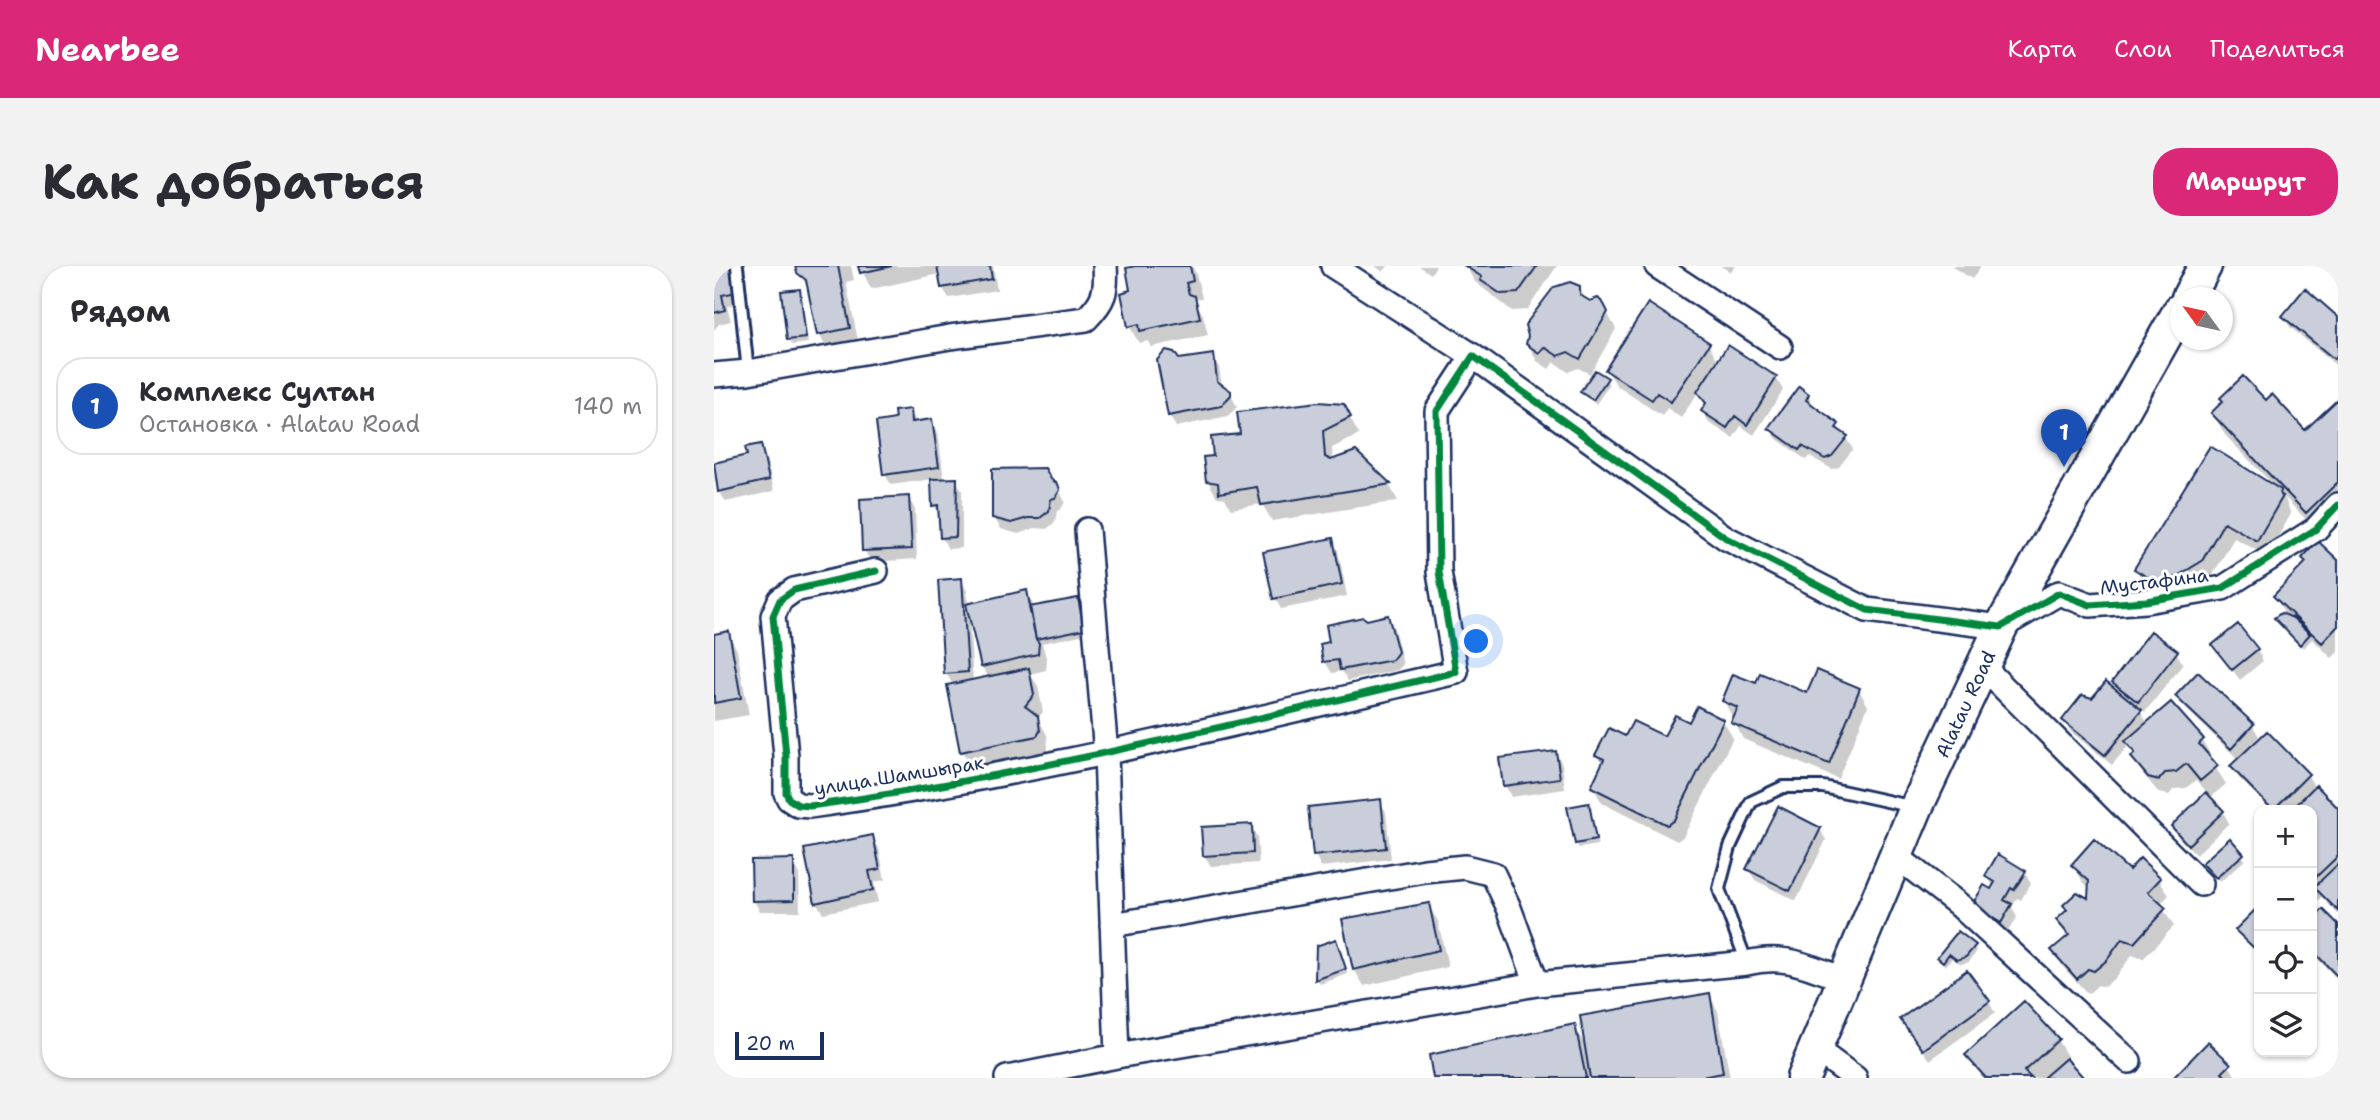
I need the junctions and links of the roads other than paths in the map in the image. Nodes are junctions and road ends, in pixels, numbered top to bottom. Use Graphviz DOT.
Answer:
graph roads {
  1 [pos="737,266"];
  2 [pos="1105,266"];
  3 [pos="1333,266"];
  4 [pos="1657,266"];
  5 [pos="2170,328"];
  6 [pos="1780,347"];
  7 [pos="1473,356"];
  8 [pos="748,372"];
  9 [pos="714,375"];
  10 [pos="2338,505"];
  11 [pos="1087,530"];
  12 [pos="876,571"];
  13 [pos="2001,627"];
  14 [pos="1983,667"];
  15 [pos="1106,754"];
  16 [pos="1916,808"];
  17 [pos="1896,856"];
  18 [pos="2201,884"];
  19 [pos="1112,925"];
  20 [pos="1747,963"];
  21 [pos="1844,979"];
  22 [pos="1536,984"];
  23 [pos="1814,1048"];
  24 [pos="1117,1056"];
  25 [pos="2129,1061"];
  26 [pos="1007,1078"];
  27 [pos="1803,1078"];
  28 [pos="1855,1078"];
  1 -- 8 [label="lane"];
  2 -- 8 [label="street"];
  3 -- 7 [label="street"];
  4 -- 6 [label="street"];
  5 -- 13 [label="main road, Alatau Road"];
  7 -- 13 [label="street"];
  7 -- 15 [label="street"];
  8 -- 9 [label="street"];
  10 -- 13 [label="street, Мустафина"];
  11 -- 15 [label="street"];
  12 -- 15 [label="street, улица Шамшырак"];
  13 -- 14 [label="main road, Alatau Road"];
  14 -- 16 [label="main road, Alatau Road"];
  14 -- 18 [label="street"];
  15 -- 19 [label="street"];
  16 -- 17 [label="main road, Alatau Road"];
  16 -- 20 [label="lane"];
  17 -- 21 [label="main road, Alatau Road"];
  17 -- 25 [label="street"];
  19 -- 22 [label="street"];
  19 -- 24 [label="street"];
  20 -- 21 [label="street"];
  20 -- 22 [label="street"];
  21 -- 23 [label="main road, Alatau Road"];
  22 -- 24 [label="street"];
  23 -- 27 [label="main road, Alatau Road"];
  23 -- 28 [label="street"];
  24 -- 26 [label="street"];
}
